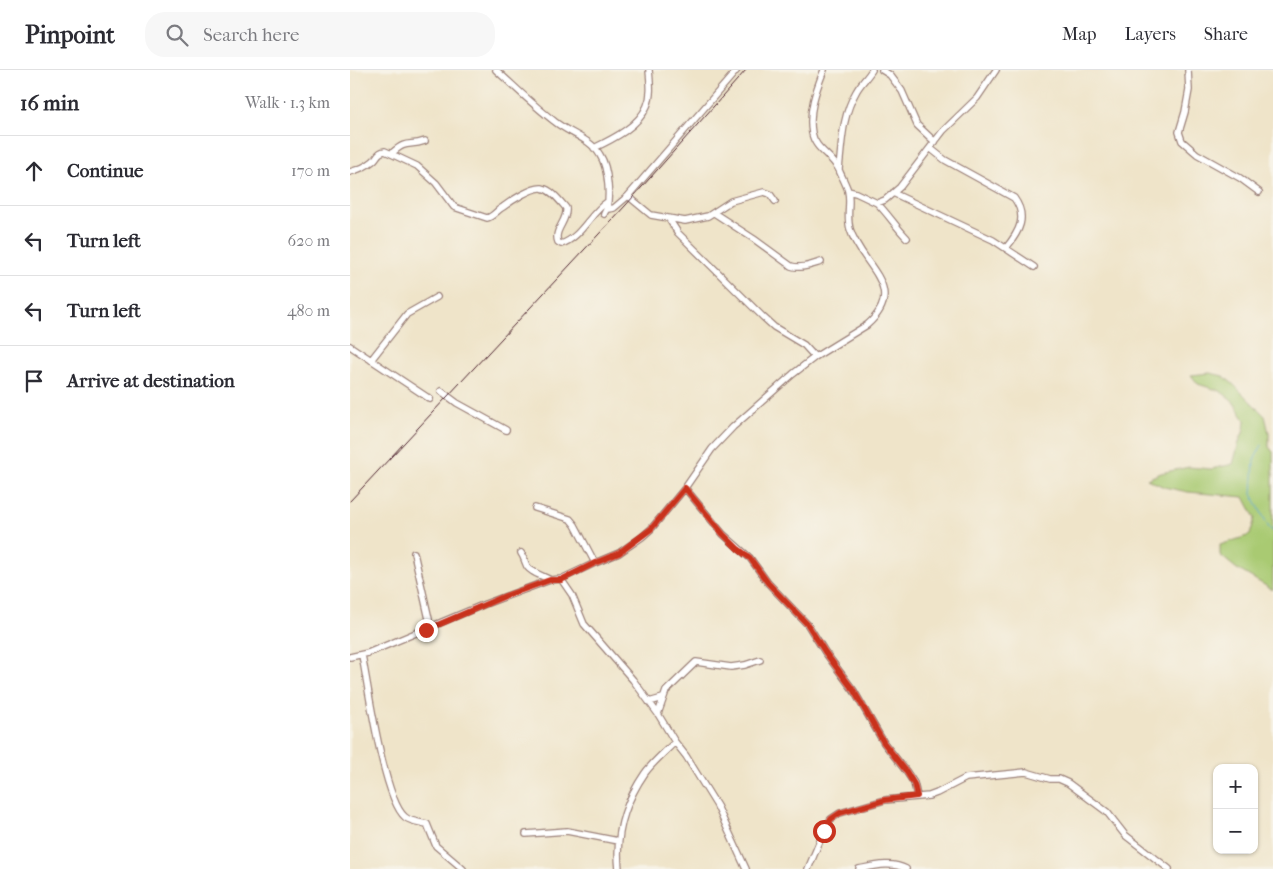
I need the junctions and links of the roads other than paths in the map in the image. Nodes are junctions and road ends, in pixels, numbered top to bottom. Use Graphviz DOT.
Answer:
graph roads {
  1 [pos="496,70"];
  2 [pos="649,70"];
  3 [pos="737,70"];
  4 [pos="824,70"];
  5 [pos="872,70"];
  6 [pos="882,70"];
  7 [pos="996,70"];
  8 [pos="1188,70"];
  9 [pos="425,141"];
  10 [pos="935,142"];
  11 [pos="594,148"];
  12 [pos="930,148"];
  13 [pos="392,154"];
  14 [pos="839,169"];
  15 [pos="350,172"];
  16 [pos="848,191"];
  17 [pos="1259,192"];
  18 [pos="893,193"];
  19 [pos="628,196"];
  20 [pos="775,201"];
  21 [pos="877,203"];
  22 [pos="606,208"];
  23 [pos="714,213"];
  24 [pos="669,219"];
  25 [pos="907,238"];
  26 [pos="1006,248"];
  27 [pos="821,262"];
  28 [pos="1034,267"];
  29 [pos="437,297"];
  30 [pos="350,346"];
  31 [pos="815,357"];
  32 [pos="371,360"];
  33 [pos="441,391"];
  34 [pos="430,399"];
  35 [pos="506,430"];
  36 [pos="685,488"];
  37 [pos="536,508"];
  38 [pos="414,553"];
  39 [pos="521,553"];
  40 [pos="595,563"];
  41 [pos="550,580"];
  42 [pos="561,580"];
  43 [pos="430,619"];
  44 [pos="440,624"];
  45 [pos="426,630"];
  46 [pos="362,655"];
  47 [pos="350,657"];
  48 [pos="760,660"];
  49 [pos="663,698"];
  50 [pos="649,702"];
  51 [pos="658,714"];
  52 [pos="675,742"];
  53 [pos="917,796"];
  54 [pos="526,834"];
  55 [pos="618,841"];
  56 [pos="463,869"];
  57 [pos="619,869"];
  58 [pos="746,869"];
  59 [pos="808,869"];
  60 [pos="859,869"];
  61 [pos="906,869"];
  62 [pos="1169,869"];
  1 -- 11 [label="street"];
  2 -- 11 [label="street"];
  3 -- 19 [label="street"];
  4 -- 14 [label="street"];
  5 -- 14 [label="street"];
  6 -- 10 [label="street"];
  7 -- 10 [label="street"];
  8 -- 17 [label="street"];
  9 -- 13 [label="street"];
  10 -- 12 [label="street"];
  11 -- 22 [label="street"];
  12 -- 18 [label="street"];
  12 -- 26 [label="street"];
  13 -- 15 [label="street"];
  13 -- 22 [label="street"];
  14 -- 16 [label="street"];
  16 -- 21 [label="street"];
  16 -- 31 [label="street"];
  18 -- 21 [label="street"];
  18 -- 26 [label="street"];
  19 -- 22 [label="street"];
  19 -- 24 [label="street"];
  20 -- 23 [label="street"];
  21 -- 25 [label="street"];
  23 -- 24 [label="street"];
  23 -- 27 [label="street"];
  24 -- 31 [label="street"];
  26 -- 28 [label="street"];
  29 -- 32 [label="street"];
  30 -- 32 [label="street"];
  31 -- 36 [label="street"];
  32 -- 34 [label="street"];
  33 -- 35 [label="street"];
  36 -- 40 [label="street"];
  36 -- 53 [label="street"];
  37 -- 40 [label="street"];
  38 -- 43 [label="street"];
  39 -- 41 [label="street"];
  40 -- 42 [label="street"];
  41 -- 42 [label="street"];
  41 -- 44 [label="street"];
  42 -- 50 [label="street"];
  43 -- 44 [label="street"];
  43 -- 45 [label="street"];
  44 -- 45 [label="street"];
  45 -- 46 [label="street"];
  46 -- 47 [label="street"];
  46 -- 56 [label="street"];
  48 -- 49 [label="street"];
  49 -- 50 [label="street"];
  49 -- 51 [label="street"];
  50 -- 51 [label="street"];
  51 -- 52 [label="street"];
  52 -- 55 [label="street"];
  52 -- 58 [label="street"];
  53 -- 59 [label="street"];
  53 -- 62 [label="street"];
  54 -- 55 [label="street"];
  55 -- 57 [label="street"];
  60 -- 61 [label="street"];
}
